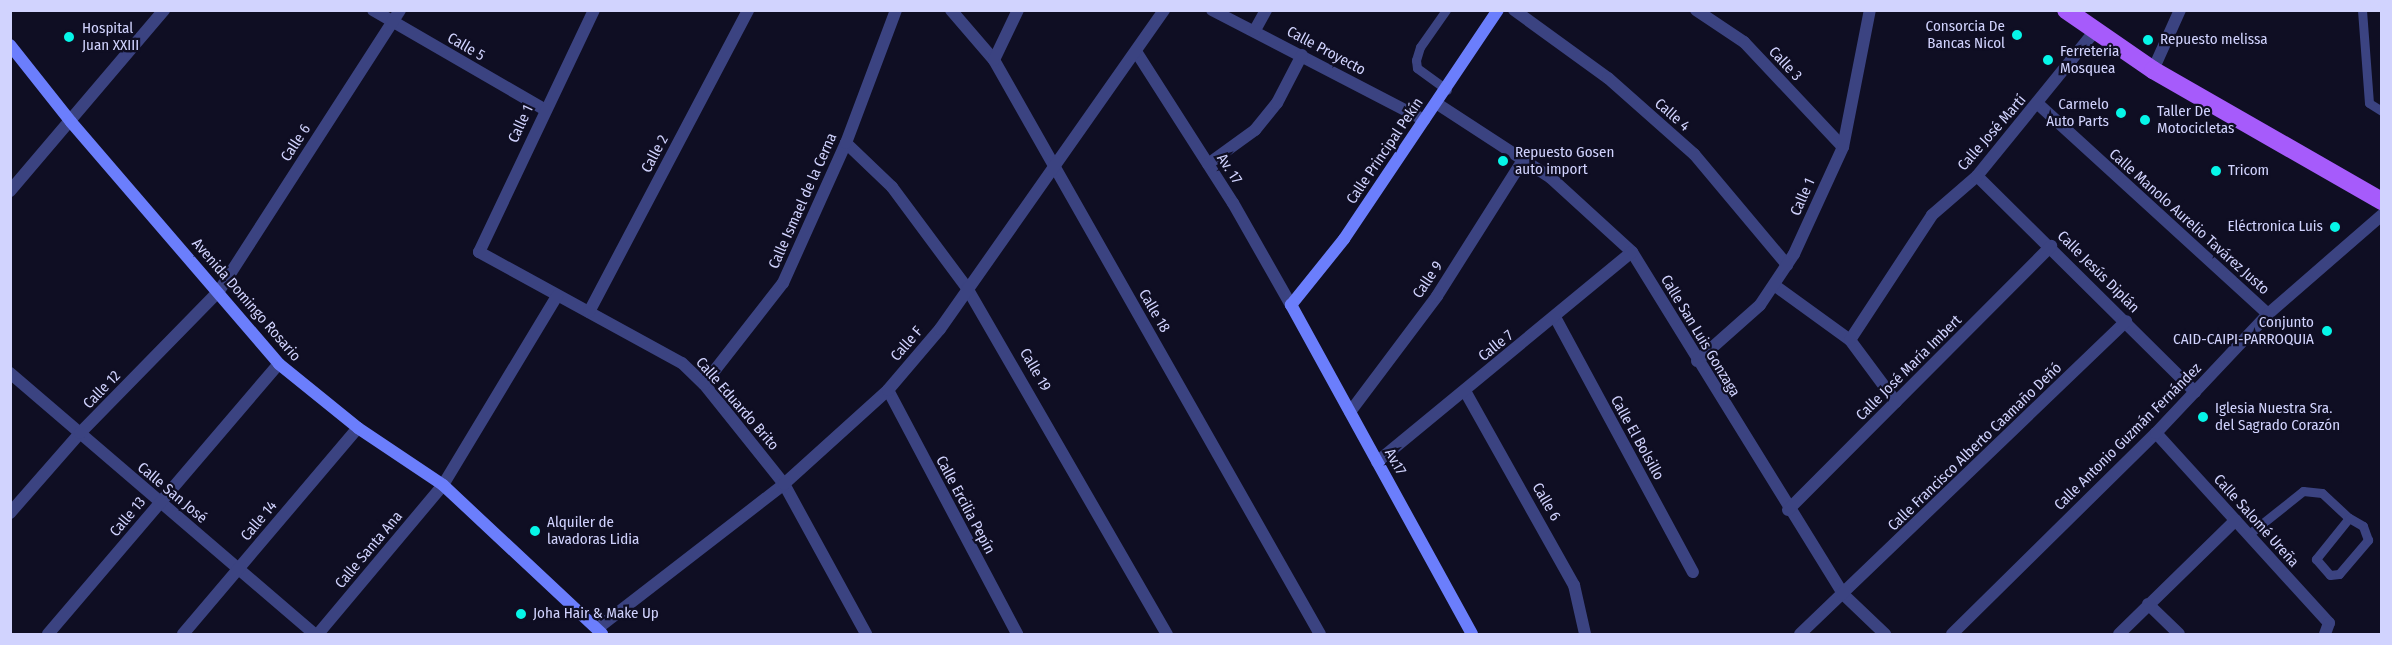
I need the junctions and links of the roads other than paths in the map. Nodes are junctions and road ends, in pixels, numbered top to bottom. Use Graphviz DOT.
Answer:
graph roads {
  1 [pos="164,10"];
  2 [pos="373,10"];
  3 [pos="399,10"];
  4 [pos="594,10"];
  5 [pos="748,10"];
  6 [pos="896,10"];
  7 [pos="951,10"];
  8 [pos="1018,10"];
  9 [pos="1164,10"];
  10 [pos="1212,10"];
  11 [pos="1266,10"];
  12 [pos="1446,10"];
  13 [pos="1498,10"];
  14 [pos="1515,10"];
  15 [pos="1696,10"];
  16 [pos="1870,10"];
  17 [pos="2066,10"];
  18 [pos="2180,10"];
  19 [pos="2362,10"];
  20 [pos="392,22"];
  21 [pos="1255,30"];
  22 [pos="2094,32"];
  23 [pos="10,45"];
  24 [pos="1137,53"];
  25 [pos="1302,55"];
  26 [pos="994,60"];
  27 [pos="2153,69"];
  28 [pos="1447,90"];
  29 [pos="1436,103"];
  30 [pos="2037,103"];
  31 [pos="544,109"];
  32 [pos="2382,111"];
  33 [pos="1424,120"];
  34 [pos="71,122"];
  35 [pos="846,143"];
  36 [pos="1843,147"];
  37 [pos="1523,160"];
  38 [pos="1208,164"];
  39 [pos="1054,168"];
  40 [pos="1977,176"];
  41 [pos="10,191"];
  42 [pos="2382,201"];
  43 [pos="2382,215"];
  44 [pos="2051,246"];
  45 [pos="479,252"];
  46 [pos="1632,252"];
  47 [pos="1787,265"];
  48 [pos="1774,285"];
  49 [pos="967,288"];
  50 [pos="219,291"];
  51 [pos="556,296"];
  52 [pos="1291,305"];
  53 [pos="588,312"];
  54 [pos="2268,314"];
  55 [pos="1555,317"];
  56 [pos="2126,321"];
  57 [pos="1850,340"];
  58 [pos="1697,360"];
  59 [pos="279,364"];
  60 [pos="10,373"];
  61 [pos="704,384"];
  62 [pos="888,390"];
  63 [pos="1465,391"];
  64 [pos="2195,392"];
  65 [pos="1896,402"];
  66 [pos="1350,412"];
  67 [pos="358,428"];
  68 [pos="80,433"];
  69 [pos="2156,433"];
  70 [pos="1377,462"];
  71 [pos="784,484"];
  72 [pos="443,485"];
  73 [pos="159,504"];
  74 [pos="1788,510"];
  75 [pos="10,513"];
  76 [pos="2349,519"];
  77 [pos="2236,520"];
  78 [pos="2249,534"];
  79 [pos="239,568"];
  80 [pos="1693,572"];
  81 [pos="1844,595"];
  82 [pos="2148,604"];
  83 [pos="600,631"];
  84 [pos="2327,633"];
  85 [pos="48,634"];
  86 [pos="183,634"];
  87 [pos="317,634"];
  88 [pos="866,634"];
  89 [pos="1017,634"];
  90 [pos="1167,634"];
  91 [pos="1320,634"];
  92 [pos="1472,634"];
  93 [pos="1585,634"];
  94 [pos="1800,634"];
  95 [pos="1885,634"];
  96 [pos="1952,634"];
  97 [pos="2119,634"];
  98 [pos="2179,634"];
  1 -- 34 [label="street"];
  2 -- 20 [label="street, Calle 5"];
  3 -- 20 [label="street, Calle 6"];
  4 -- 31 [label="street, Calle 1"];
  5 -- 53 [label="street, Calle 2"];
  6 -- 35 [label="street, Calle Ismael de la Cerna"];
  7 -- 26 [label="street, Calle 18"];
  8 -- 26 [label="street"];
  9 -- 24 [label="street, Calle F"];
  10 -- 21 [label="street, Calle Proyecto"];
  11 -- 21 [label="street"];
  12 -- 28 [label="lane"];
  13 -- 28 [label="main road, Calle Principal Pekín"];
  14 -- 47 [label="street, Calle 4"];
  15 -- 36 [label="street, Calle 3"];
  16 -- 36 [label="street, Calle 1"];
  17 -- 22 [label="main road"];
  18 -- 27 [label="street"];
  19 -- 32 [label="lane"];
  20 -- 31 [label="street, Calle 5"];
  20 -- 50 [label="street, Calle 6"];
  21 -- 25 [label="street, Calle Proyecto"];
  22 -- 27 [label="main road"];
  22 -- 30 [label="street, Calle José Martí"];
  23 -- 34 [label="main road, Avenida Domingo Rosario"];
  24 -- 38 [label="street, Av. 17"];
  24 -- 39 [label="street, Calle F"];
  25 -- 33 [label="street, Calle Proyecto"];
  25 -- 38 [label="street"];
  26 -- 39 [label="street, Calle 18"];
  27 -- 42 [label="main road"];
  28 -- 29 [label="main road, Calle Principal Pekín"];
  29 -- 33 [label="main road, Calle Principal Pekín"];
  29 -- 37 [label="street, Calle San Luis Gonzaga"];
  30 -- 40 [label="street, Calle José Martí"];
  30 -- 54 [label="street, Calle Manolo Aurelio Tavárez Justo"];
  31 -- 45 [label="street, Calle 1"];
  33 -- 52 [label="main road, Calle Principal Pekín"];
  34 -- 41 [label="street"];
  34 -- 50 [label="main road, Avenida Domingo Rosario"];
  35 -- 49 [label="street, Calle 19"];
  35 -- 61 [label="street, Calle Ismael de la Cerna"];
  36 -- 47 [label="street, Calle 1"];
  37 -- 46 [label="street, Calle San Luis Gonzaga"];
  37 -- 66 [label="street, Calle 9"];
  38 -- 52 [label="street, Av. 17"];
  39 -- 49 [label="street, Calle F"];
  39 -- 91 [label="street, Calle 18"];
  40 -- 44 [label="street, Calle Jesús Diplán"];
  40 -- 57 [label="street, Calle José Martí"];
  43 -- 54 [label="street, Calle Antonio Guzmán Fernández"];
  44 -- 56 [label="street, Calle Jesús Diplán"];
  44 -- 65 [label="street, Calle José María Imbert"];
  45 -- 51 [label="street, Calle Eduardo Brito"];
  46 -- 55 [label="street, Calle 7"];
  46 -- 58 [label="street, Calle San Luis Gonzaga"];
  47 -- 48 [label="street, Calle 1"];
  48 -- 57 [label="street"];
  48 -- 58 [label="street, Calle 1"];
  49 -- 62 [label="street, Calle F"];
  49 -- 90 [label="street, Calle 19"];
  50 -- 59 [label="main road, Avenida Domingo Rosario"];
  50 -- 68 [label="street, Calle 12"];
  51 -- 53 [label="street, Calle Eduardo Brito"];
  51 -- 72 [label="street, Calle Santa Ana"];
  52 -- 66 [label="main road, Av.17"];
  53 -- 61 [label="street, Calle Eduardo Brito"];
  54 -- 64 [label="street, Calle Antonio Guzmán Fernández"];
  55 -- 63 [label="street, Calle 7"];
  55 -- 80 [label="street, Calle El Bolsillo"];
  56 -- 64 [label="street, Calle Jesús Diplán"];
  56 -- 81 [label="street, Calle Francisco Alberto Caamaño Deñó"];
  57 -- 65 [label="street"];
  58 -- 74 [label="street, Calle San Luis Gonzaga"];
  59 -- 67 [label="main road, Avenida Domingo Rosario"];
  59 -- 73 [label="street, Calle 13"];
  60 -- 68 [label="street, Calle San José"];
  61 -- 71 [label="street, Calle Eduardo Brito"];
  62 -- 71 [label="street, Calle F"];
  62 -- 89 [label="street, Calle Ercilia Pepín"];
  63 -- 70 [label="street, Calle 7"];
  63 -- 93 [label="street, Calle 6"];
  64 -- 69 [label="street, Calle Antonio Guzmán Fernández"];
  65 -- 74 [label="street, Calle José María Imbert"];
  66 -- 70 [label="main road, Av.17"];
  67 -- 72 [label="main road, Avenida Domingo Rosario"];
  67 -- 79 [label="street, Calle 14"];
  68 -- 73 [label="street, Calle San José"];
  68 -- 75 [label="street, Calle 12"];
  69 -- 77 [label="street, Calle Salomé Ureña"];
  69 -- 96 [label="street, Calle Antonio Guzmán Fernández"];
  70 -- 92 [label="main road, Av.17"];
  71 -- 83 [label="street, Calle F"];
  71 -- 88 [label="street, Calle Eduardo Brito"];
  72 -- 83 [label="main road, Avenida Domingo Rosario"];
  72 -- 87 [label="street, Calle Santa Ana"];
  73 -- 79 [label="street, Calle San José"];
  73 -- 85 [label="street, Calle 13"];
  74 -- 81 [label="street, Calle San Luis Gonzaga"];
  76 -- 76 [label="lane"];
  76 -- 78 [label="lane"];
  77 -- 78 [label="street, Calle Salomé Ureña"];
  77 -- 82 [label="street"];
  78 -- 84 [label="street, Calle Salomé Ureña"];
  79 -- 86 [label="street, Calle 14"];
  79 -- 87 [label="street, Calle San José"];
  81 -- 94 [label="street, Calle Francisco Alberto Caamaño Deñó"];
  81 -- 95 [label="street, Calle San Luis Gonzaga"];
  82 -- 97 [label="street"];
  82 -- 98 [label="street"];
}
